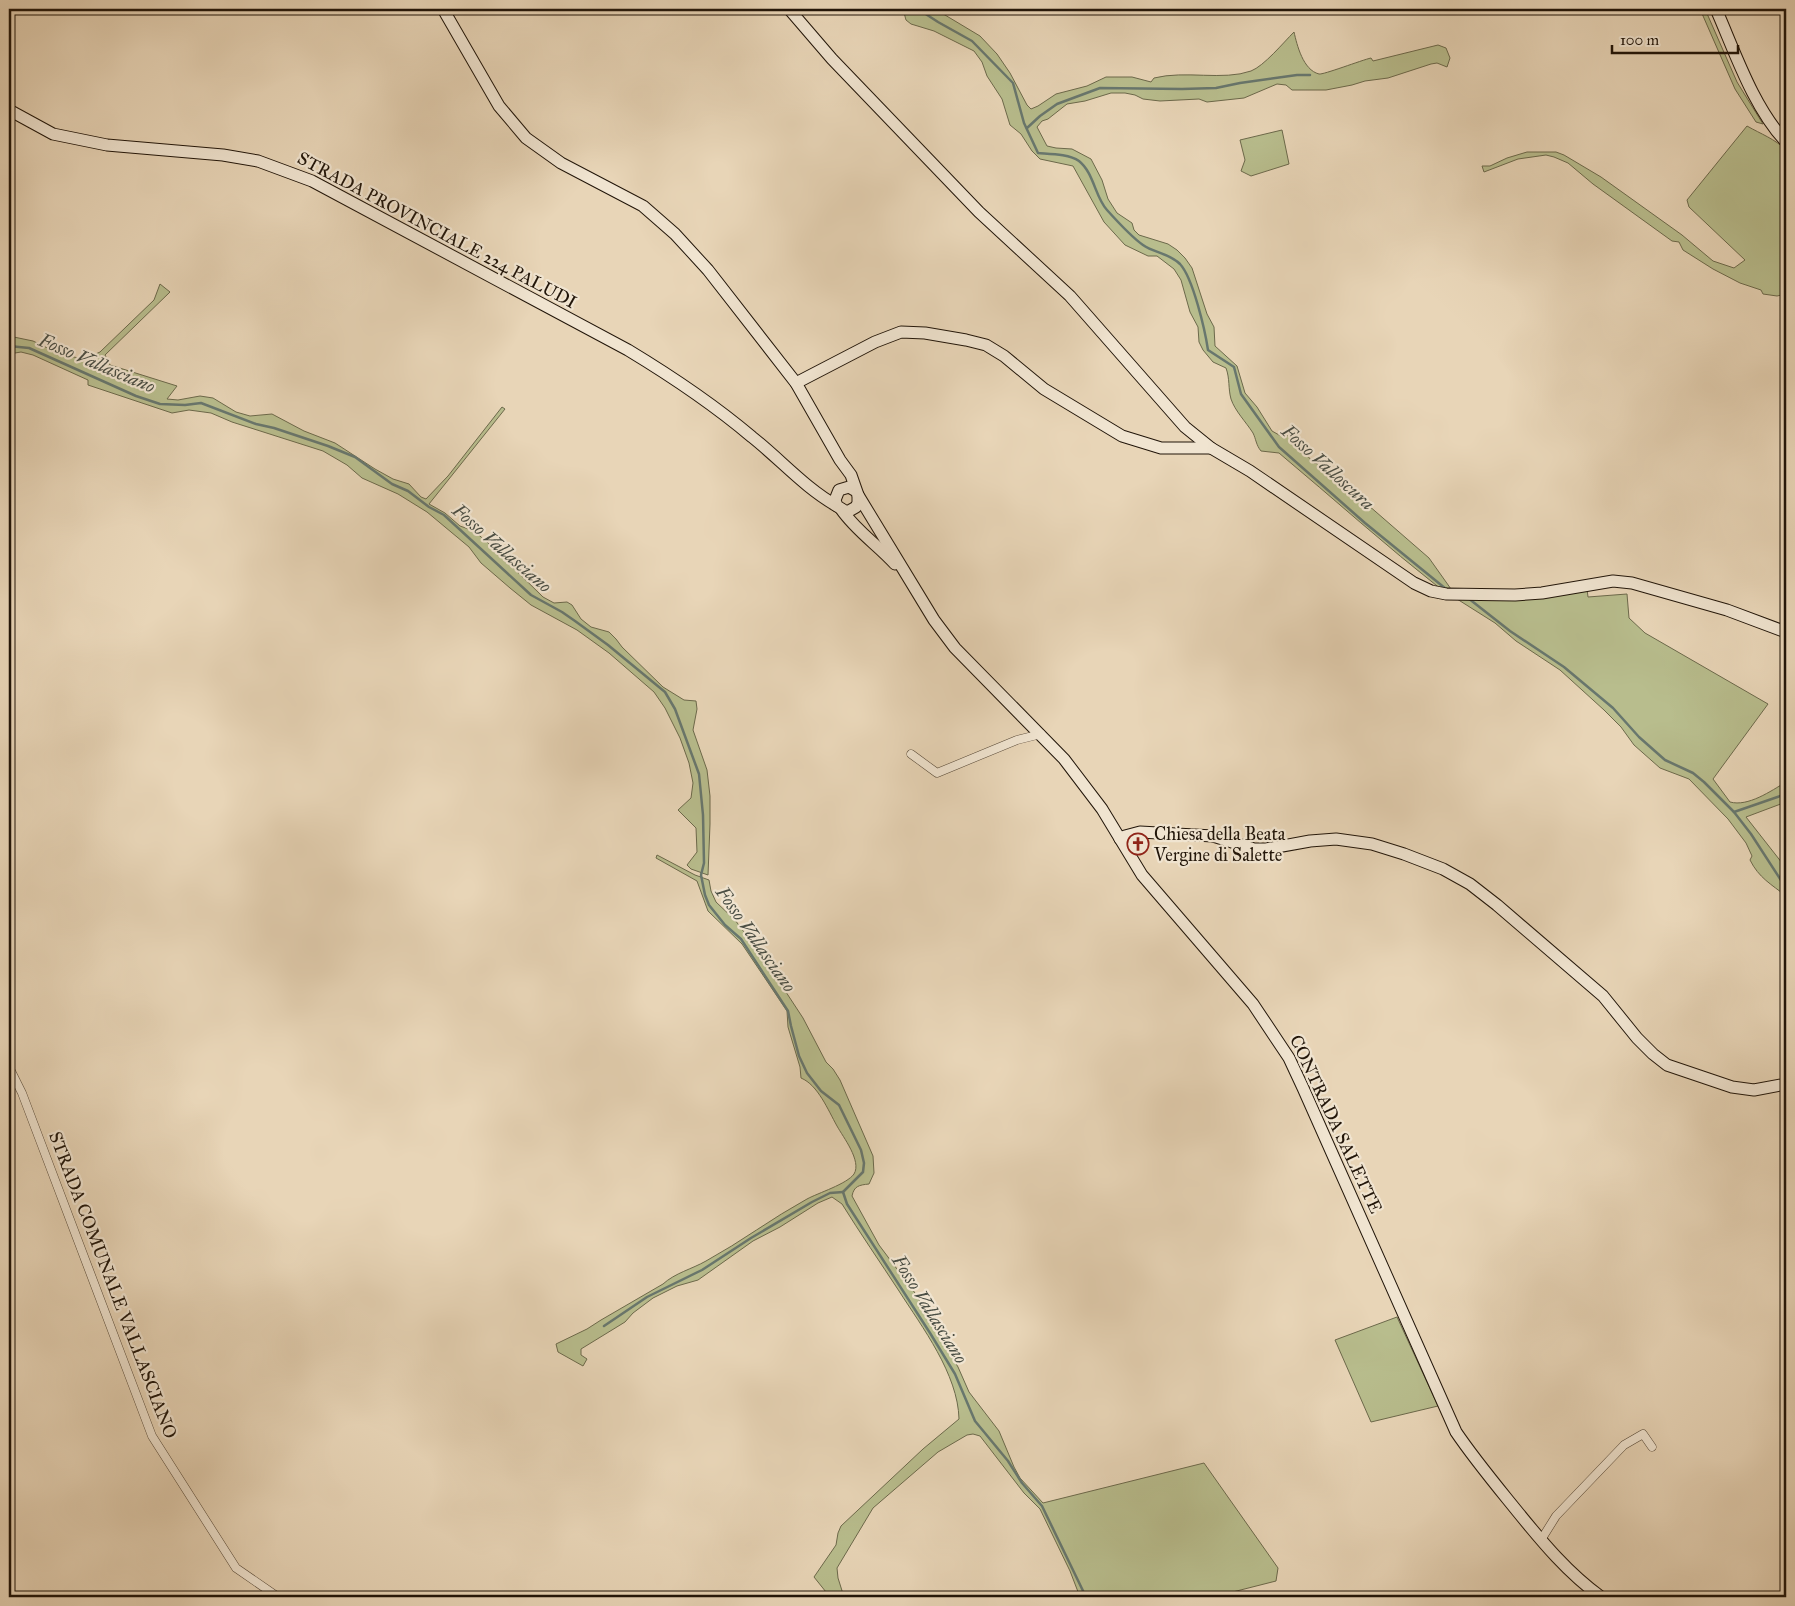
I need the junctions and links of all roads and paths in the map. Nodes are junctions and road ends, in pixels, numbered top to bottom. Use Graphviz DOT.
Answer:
graph roads {
  1 [pos="443,9"];
  2 [pos="789,9"];
  3 [pos="1716,9"];
  4 [pos="9,110"];
  5 [pos="1786,142"];
  6 [pos="796,383"];
  7 [pos="1211,448"];
  8 [pos="840,460"];
  9 [pos="806,484"];
  10 [pos="840,489"];
  11 [pos="857,493"];
  12 [pos="839,508"];
  13 [pos="912,584"];
  14 [pos="1786,632"];
  15 [pos="1041,734"];
  16 [pos="912,754"];
  17 [pos="1120,839"];
  18 [pos="9,1067"];
  19 [pos="1786,1084"];
  20 [pos="1652,1447"];
  21 [pos="1541,1540"];
  22 [pos="278,1597"];
  23 [pos="1600,1597"];
  1 -- 6 [label="street"];
  2 -- 7 [label="street"];
  3 -- 5 [label="street"];
  4 -- 9 [label="street, STRADA PROVINCIALE 224 PALUDI"];
  6 -- 7 [label="street"];
  6 -- 8 [label="street"];
  7 -- 14 [label="street"];
  8 -- 10 [label="street"];
  8 -- 11 [label="street"];
  9 -- 10 [label="street, STRADA PROVINCIALE 224 PALUDI"];
  9 -- 12 [label="street, STRADA PROVINCIALE 224 PALUDI"];
  10 -- 11 [label="street"];
  10 -- 12 [label="street"];
  11 -- 12 [label="street"];
  11 -- 13 [label="street"];
  12 -- 13 [label="street, STRADA PROVINCIALE 224 PALUDI"];
  13 -- 15 [label="street, CONTRADA SALETTE"];
  15 -- 16 [label="street"];
  15 -- 17 [label="street, CONTRADA SALETTE"];
  17 -- 19 [label="street"];
  17 -- 21 [label="street, CONTRADA SALETTE"];
  18 -- 22 [label="street, STRADA COMUNALE VALLASCIANO"];
  20 -- 21 [label="street"];
  21 -- 23 [label="street, CONTRADA SALETTE"];
}
